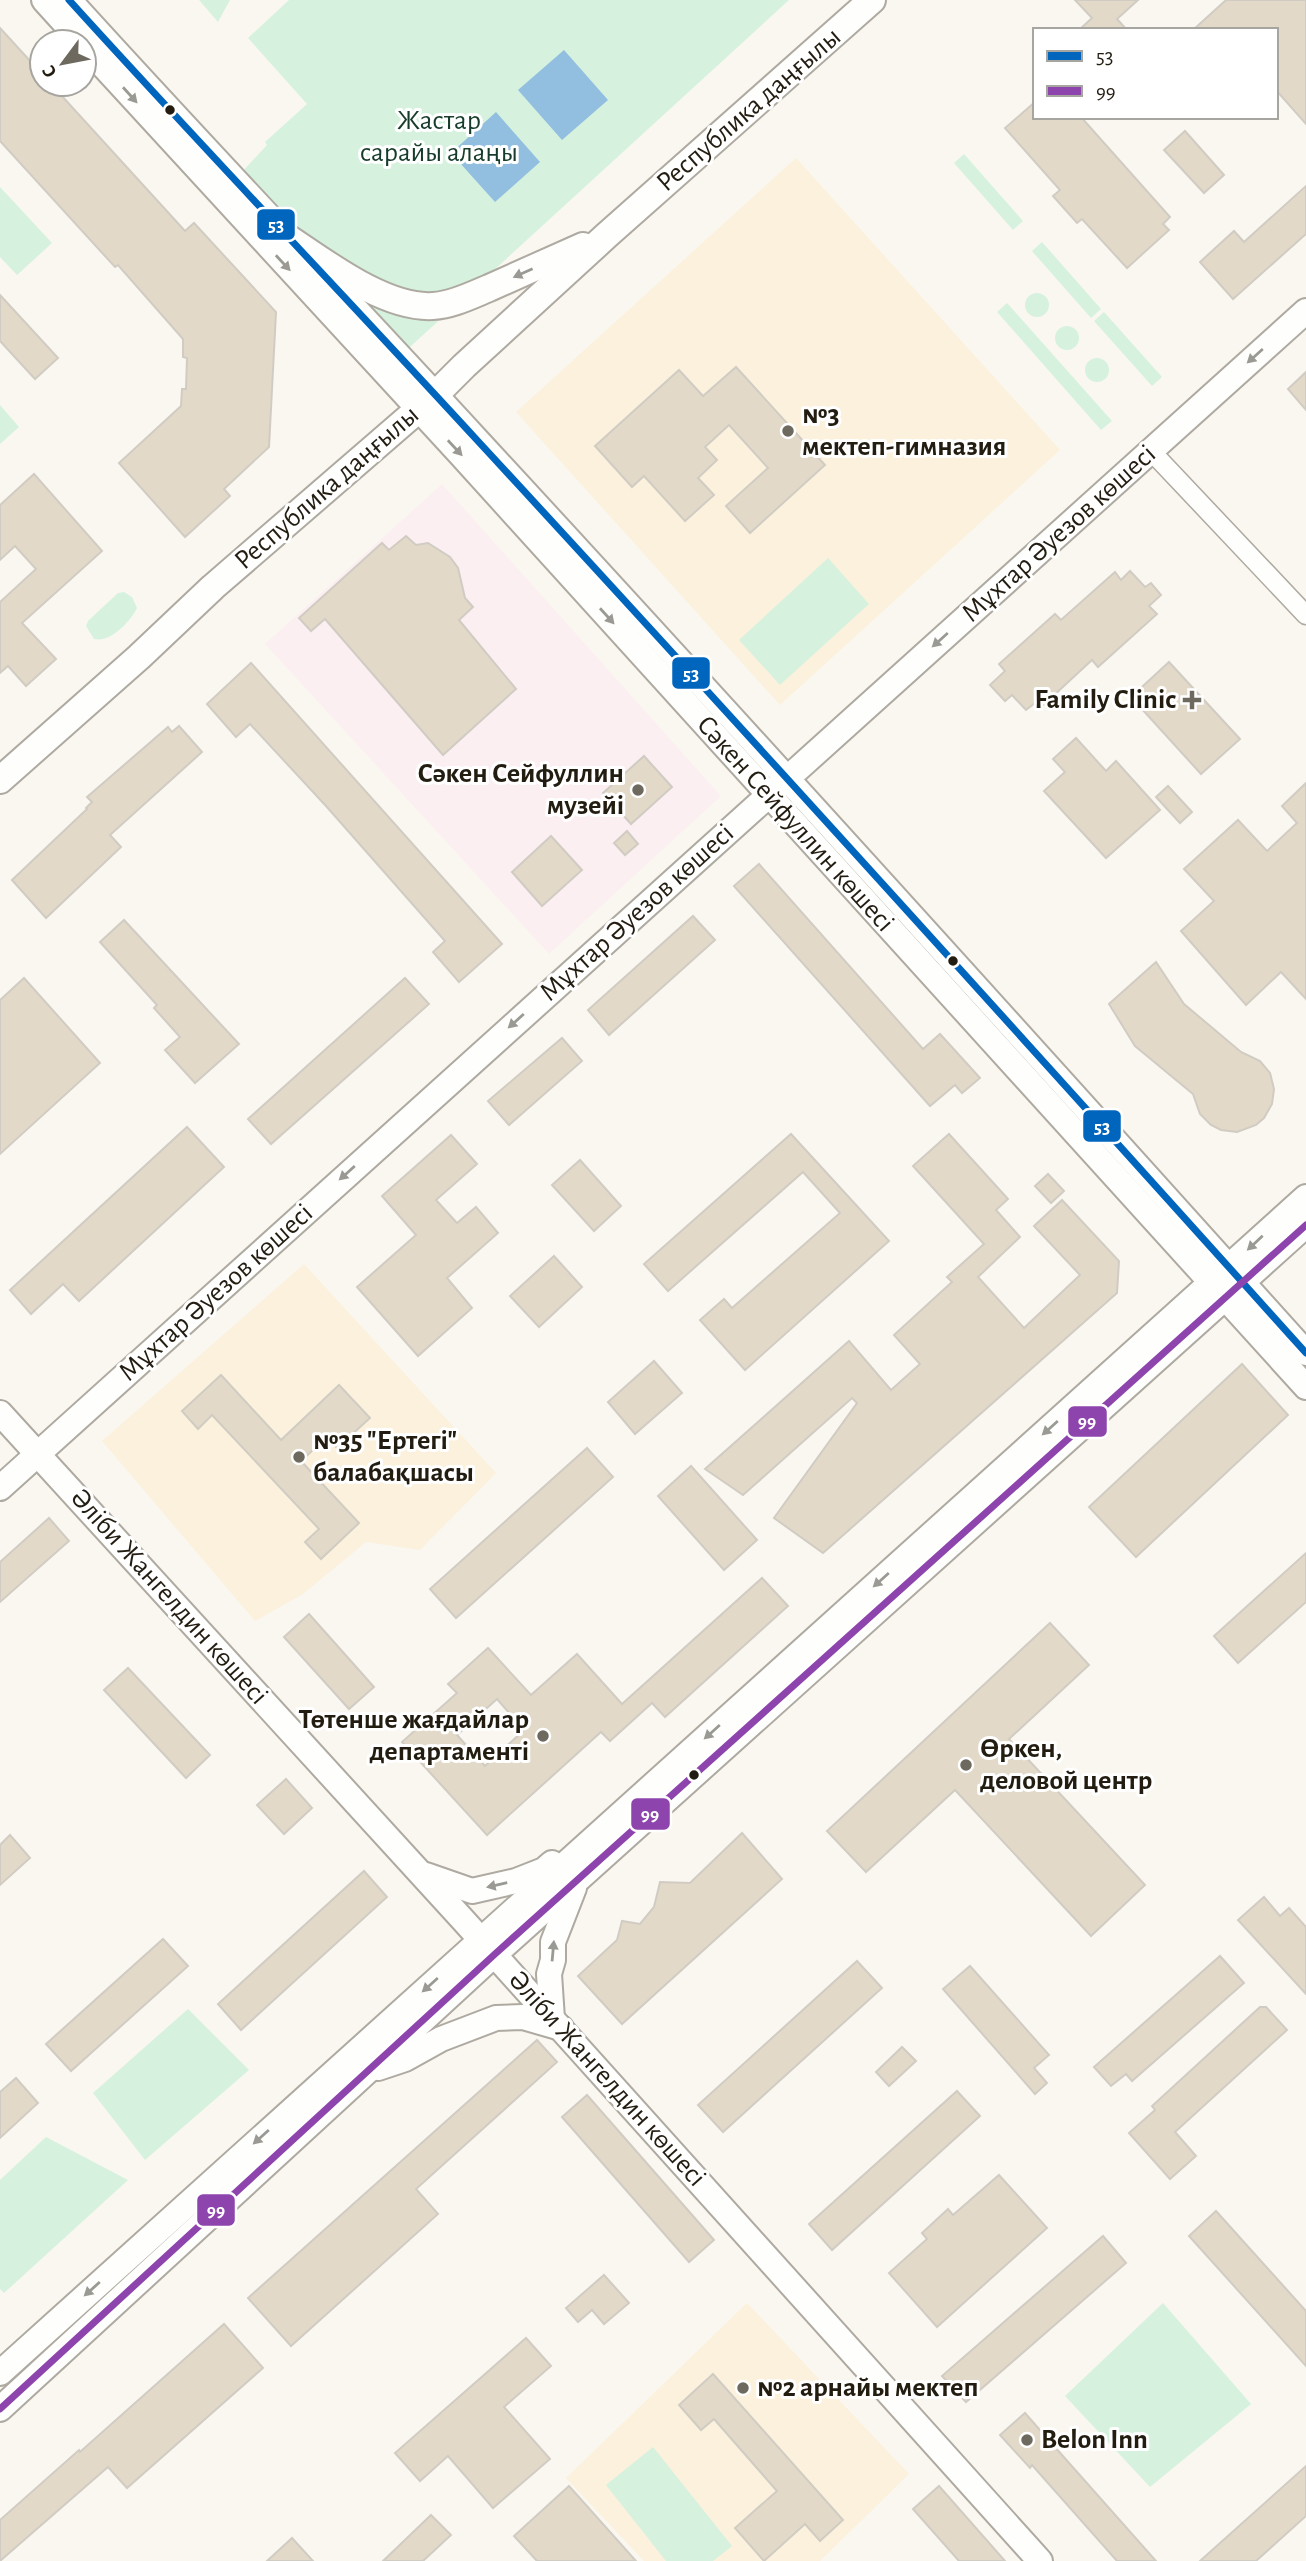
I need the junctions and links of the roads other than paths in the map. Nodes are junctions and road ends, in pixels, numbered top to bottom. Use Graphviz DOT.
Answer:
graph roads {
  1 [pos="44,0"];
  2 [pos="69,0"];
  3 [pos="872,0"];
  4 [pos="69,28"];
  5 [pos="98,59"];
  6 [pos="607,235"];
  7 [pos="288,238"];
  8 [pos="1306,311"];
  9 [pos="427,402"];
  10 [pos="1151,451"];
  11 [pos="1306,615"];
  12 [pos="788,778"];
  13 [pos="0,780"];
  14 [pos="769,795"];
  15 [pos="1306,1197"];
  16 [pos="1306,1225"];
  17 [pos="1227,1282"];
  18 [pos="1306,1353"];
  19 [pos="1306,1387"];
  20 [pos="0,1413"];
  21 [pos="39,1454"];
  22 [pos="0,1488"];
  23 [pos="600,1832"];
  24 [pos="420,1873"];
  25 [pos="577,1881"];
  26 [pos="488,1947"];
  27 [pos="556,2023"];
  28 [pos="368,2071"];
  29 [pos="0,2372"];
  30 [pos="0,2409"];
  31 [pos="1040,2561"];
  1 -- 4 [label="main road, Сәкен Сейфуллин көшесі"];
  2 -- 7 [label="main road, Сәкен Сейфуллин көшесі"];
  3 -- 6 [label="main road, Республика даңғылы"];
  5 -- 9 [label="main road, Сәкен Сейфуллин көшесі, one-way"];
  6 -- 7 [label="main road, one-way"];
  6 -- 9 [label="main road, Республика даңғылы"];
  7 -- 9 [label="main road, Сәкен Сейфуллин көшесі"];
  8 -- 10 [label="main road, Мұхтар Әуезов көшесі, one-way"];
  9 -- 12 [label="main road, Сәкен Сейфуллин көшесі"];
  9 -- 13 [label="main road, Республика даңғылы"];
  9 -- 14 [label="main road, Сәкен Сейфуллин көшесі, one-way"];
  10 -- 11 [label="street"];
  10 -- 12 [label="main road, Мұхтар Әуезов көшесі, one-way"];
  12 -- 14 [label="main road, Мұхтар Әуезов көшесі"];
  12 -- 17 [label="main road, Сәкен Сейфуллин көшесі"];
  14 -- 17 [label="main road, Сәкен Сейфуллин көшесі"];
  14 -- 21 [label="main road, Мұхтар Әуезов көшесі, one-way"];
  15 -- 17 [label="main road, one-way"];
  16 -- 17 [label="main road"];
  17 -- 18 [label="main road, Сәкен Сейфуллин көшесі"];
  17 -- 19 [label="main road, Сәкен Сейфуллин көшесі"];
  17 -- 23 [label="main road, one-way"];
  17 -- 25 [label="main road"];
  20 -- 21 [label="main road, Әліби Жангелдин көшесі"];
  21 -- 22 [label="main road, Мұхтар Әуезов көшесі"];
  21 -- 24 [label="main road, Әліби Жангелдин көшесі"];
  23 -- 24 [label="main road, one-way"];
  23 -- 26 [label="main road"];
  24 -- 26 [label="main road, Әліби Жангелдин көшесі"];
  25 -- 26 [label="main road"];
  27 -- 25 [label="main road, one-way"];
  26 -- 27 [label="main road, Әліби Жангелдин көшесі"];
  26 -- 28 [label="main road"];
  26 -- 29 [label="main road, one-way"];
  27 -- 28 [label="main road"];
  27 -- 31 [label="main road, Әліби Жангелдин көшесі"];
  28 -- 30 [label="main road"];
}
